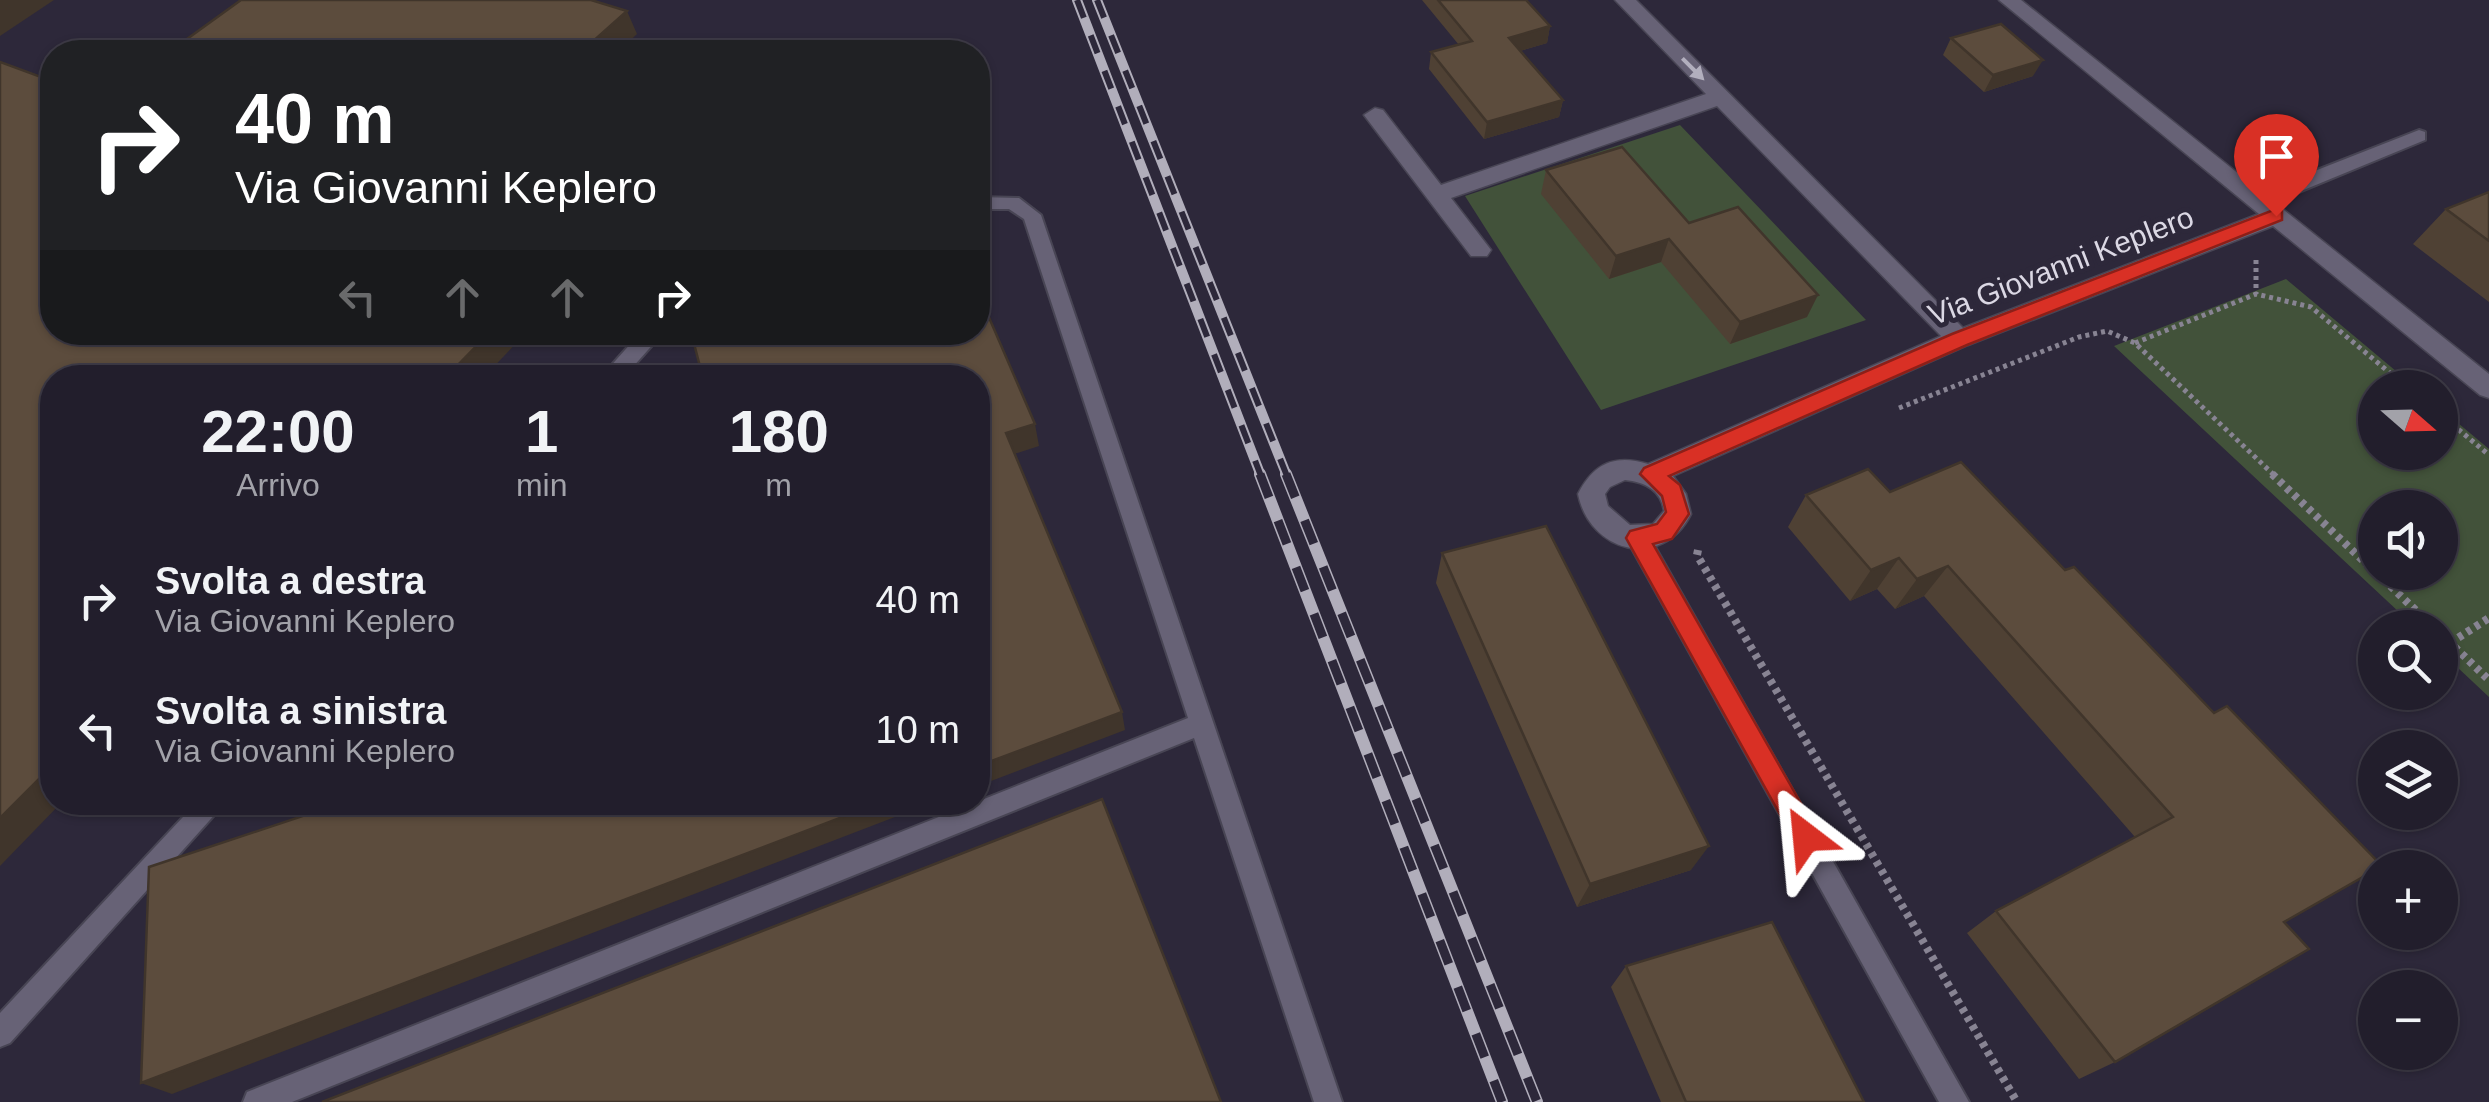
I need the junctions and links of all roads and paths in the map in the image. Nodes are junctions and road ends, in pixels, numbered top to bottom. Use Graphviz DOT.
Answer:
graph roads {
  1 [pos="1624,0"];
  2 [pos="2009,0"];
  3 [pos="1720,97"];
  4 [pos="1375,115"];
  5 [pos="2420,136"];
  6 [pos="1436,194"];
  7 [pos="990,203"];
  8 [pos="2267,208"];
  9 [pos="1478,250"];
  10 [pos="1960,340"];
  11 [pos="2135,343"];
  12 [pos="642,345"];
  13 [pos="622,365"];
  14 [pos="2386,370"];
  15 [pos="2489,388"];
  16 [pos="1897,409"];
  17 [pos="2458,429"];
  18 [pos="2489,455"];
  19 [pos="1651,474"];
  20 [pos="1638,538"];
  21 [pos="1700,538"];
  22 [pos="2358,555"];
  23 [pos="2395,590"];
  24 [pos="2415,610"];
  25 [pos="2489,618"];
  26 [pos="2458,637"];
  27 [pos="2458,650"];
  28 [pos="2489,680"];
  29 [pos="1202,724"];
  30 [pos="990,809"];
  31 [pos="202,815"];
  32 [pos="974,815"];
  33 [pos="0,1034"];
  34 [pos="257,1102"];
  35 [pos="1328,1102"];
  36 [pos="1955,1102"];
  37 [pos="2017,1102"];
  1 -- 3 [label="street, one-way"];
  2 -- 8 [label="street"];
  3 -- 6 [label="street"];
  3 -- 10 [label="street"];
  4 -- 6 [label="street"];
  5 -- 8 [label="lane"];
  6 -- 9 [label="street"];
  7 -- 29 [label="lane"];
  8 -- 10 [label="street, Via Giovanni Keplero"];
  8 -- 15 [label="street"];
  10 -- 19 [label="street, Via Giovanni Keplero"];
  11 -- 14 [label="path"];
  11 -- 16 [label="path"];
  11 -- 22 [label="path"];
  12 -- 13 [label="lane"];
  17 -- 18 [label="path"];
  19 -- 20 [label="street"];
  19 -- 20 [label="street, Via Giovanni Keplero"];
  20 -- 36 [label="lane"];
  21 -- 37 [label="path"];
  23 -- 24 [label="path"];
  25 -- 26 [label="path"];
  27 -- 28 [label="path"];
  29 -- 30 [label="lane"];
  29 -- 35 [label="lane"];
  31 -- 33 [label="lane"];
  32 -- 34 [label="lane"];
}
